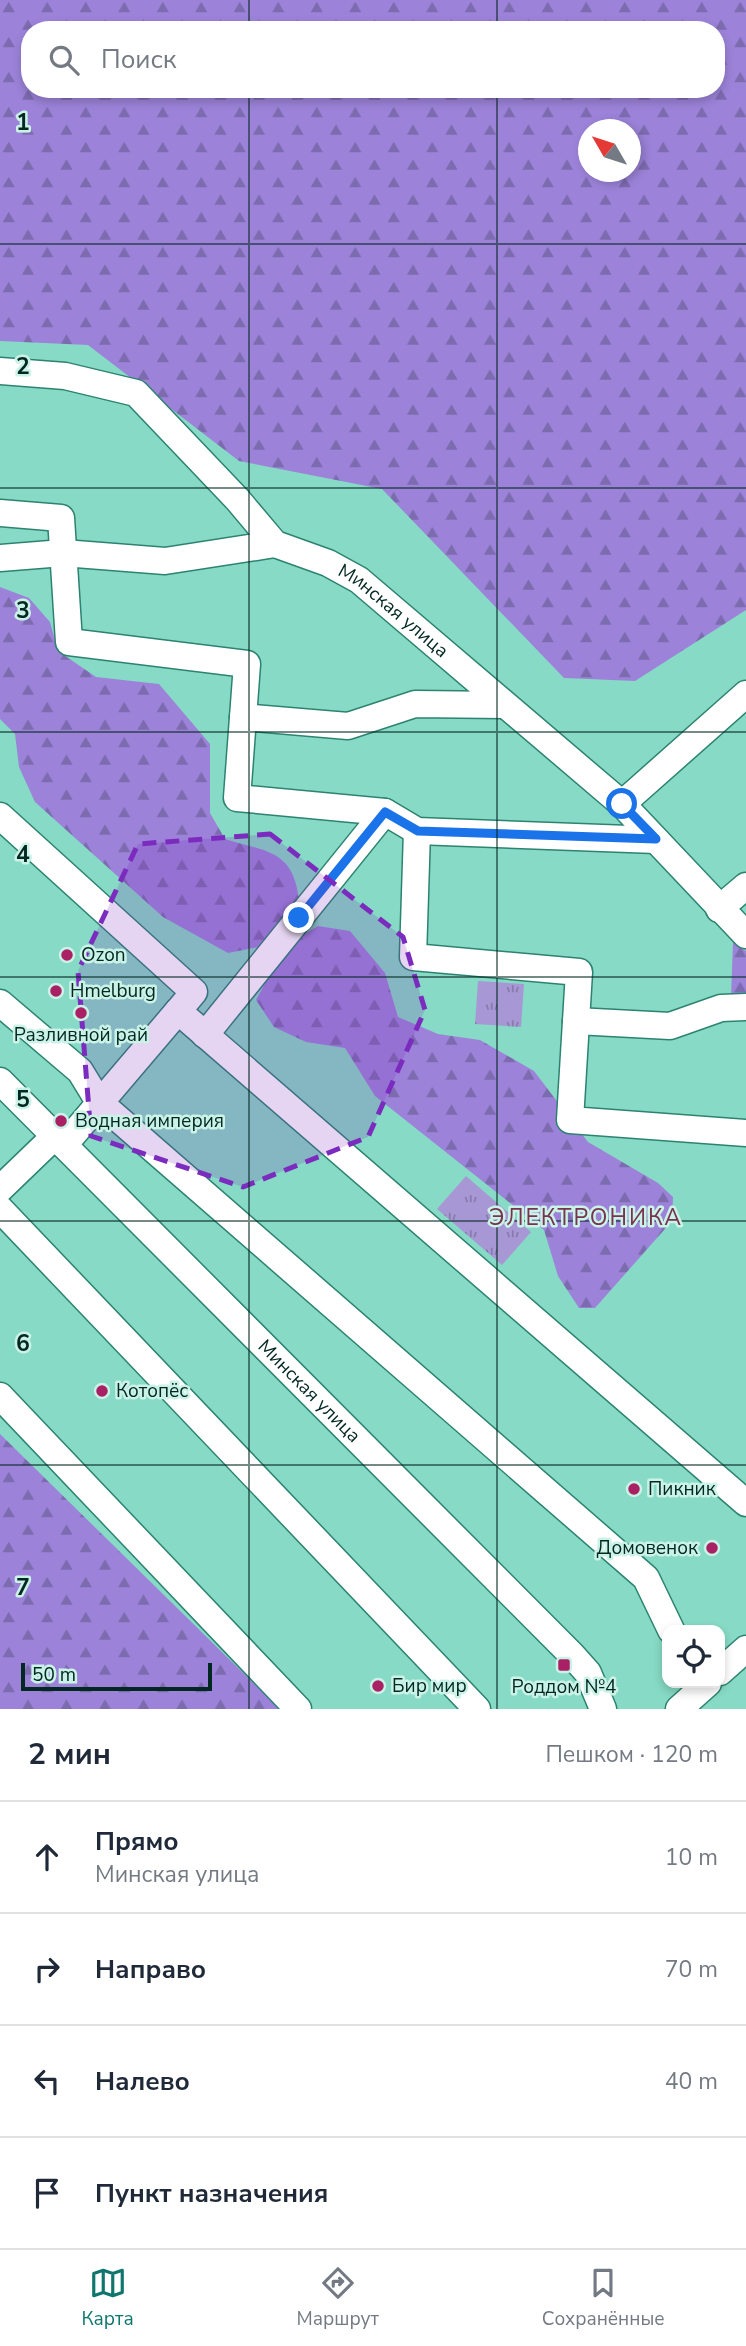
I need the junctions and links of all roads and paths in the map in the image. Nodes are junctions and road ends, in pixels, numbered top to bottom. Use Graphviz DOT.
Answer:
graph roads {
  1 [pos="0,371"];
  2 [pos="0,513"];
  3 [pos="275,544"];
  4 [pos="63,553"];
  5 [pos="0,558"];
  6 [pos="746,694"];
  7 [pos="504,705"];
  8 [pos="243,716"];
  9 [pos="622,804"];
  10 [pos="385,812"];
  11 [pos="1,819"];
  12 [pos="418,831"];
  13 [pos="656,839"];
  14 [pos="746,886"];
  15 [pos="719,909"];
  16 [pos="746,935"];
  17 [pos="0,1003"];
  18 [pos="746,1007"];
  19 [pos="178,1011"];
  20 [pos="576,1021"];
  21 [pos="205,1035"];
  22 [pos="0,1081"];
  23 [pos="99,1102"];
  24 [pos="746,1133"];
  25 [pos="60,1141"];
  26 [pos="0,1189"];
  27 [pos="0,1209"];
  28 [pos="0,1396"];
  29 [pos="746,1503"];
  30 [pos="669,1625"];
  31 [pos="746,1649"];
  32 [pos="725,1666"];
  33 [pos="700,1688"];
  34 [pos="298,1709"];
  35 [pos="477,1709"];
  36 [pos="603,1709"];
  37 [pos="679,1709"];
  1 -- 3 [label="street"];
  2 -- 4 [label="street"];
  3 -- 4 [label="street"];
  3 -- 7 [label="street, Минская улица"];
  4 -- 5 [label="street"];
  4 -- 8 [label="street"];
  6 -- 9 [label="street"];
  7 -- 8 [label="street"];
  7 -- 9 [label="street, Минская улица"];
  8 -- 10 [label="street"];
  9 -- 13 [label="street, Минская улица"];
  10 -- 12 [label="street"];
  10 -- 21 [label="street"];
  11 -- 19 [label="street"];
  12 -- 13 [label="street"];
  12 -- 20 [label="street"];
  13 -- 15 [label="street, Минская улица"];
  14 -- 15 [label="street"];
  15 -- 16 [label="street, Минская улица"];
  17 -- 23 [label="street"];
  18 -- 20 [label="street"];
  19 -- 21 [label="street"];
  19 -- 23 [label="street"];
  20 -- 24 [label="street"];
  21 -- 29 [label="street"];
  22 -- 25 [label="street, Минская улица"];
  23 -- 25 [label="street"];
  23 -- 30 [label="street"];
  25 -- 26 [label="street"];
  25 -- 36 [label="street, Минская улица"];
  27 -- 35 [label="street"];
  28 -- 34 [label="street"];
  31 -- 32 [label="street"];
  33 -- 37 [label="street"];
}
